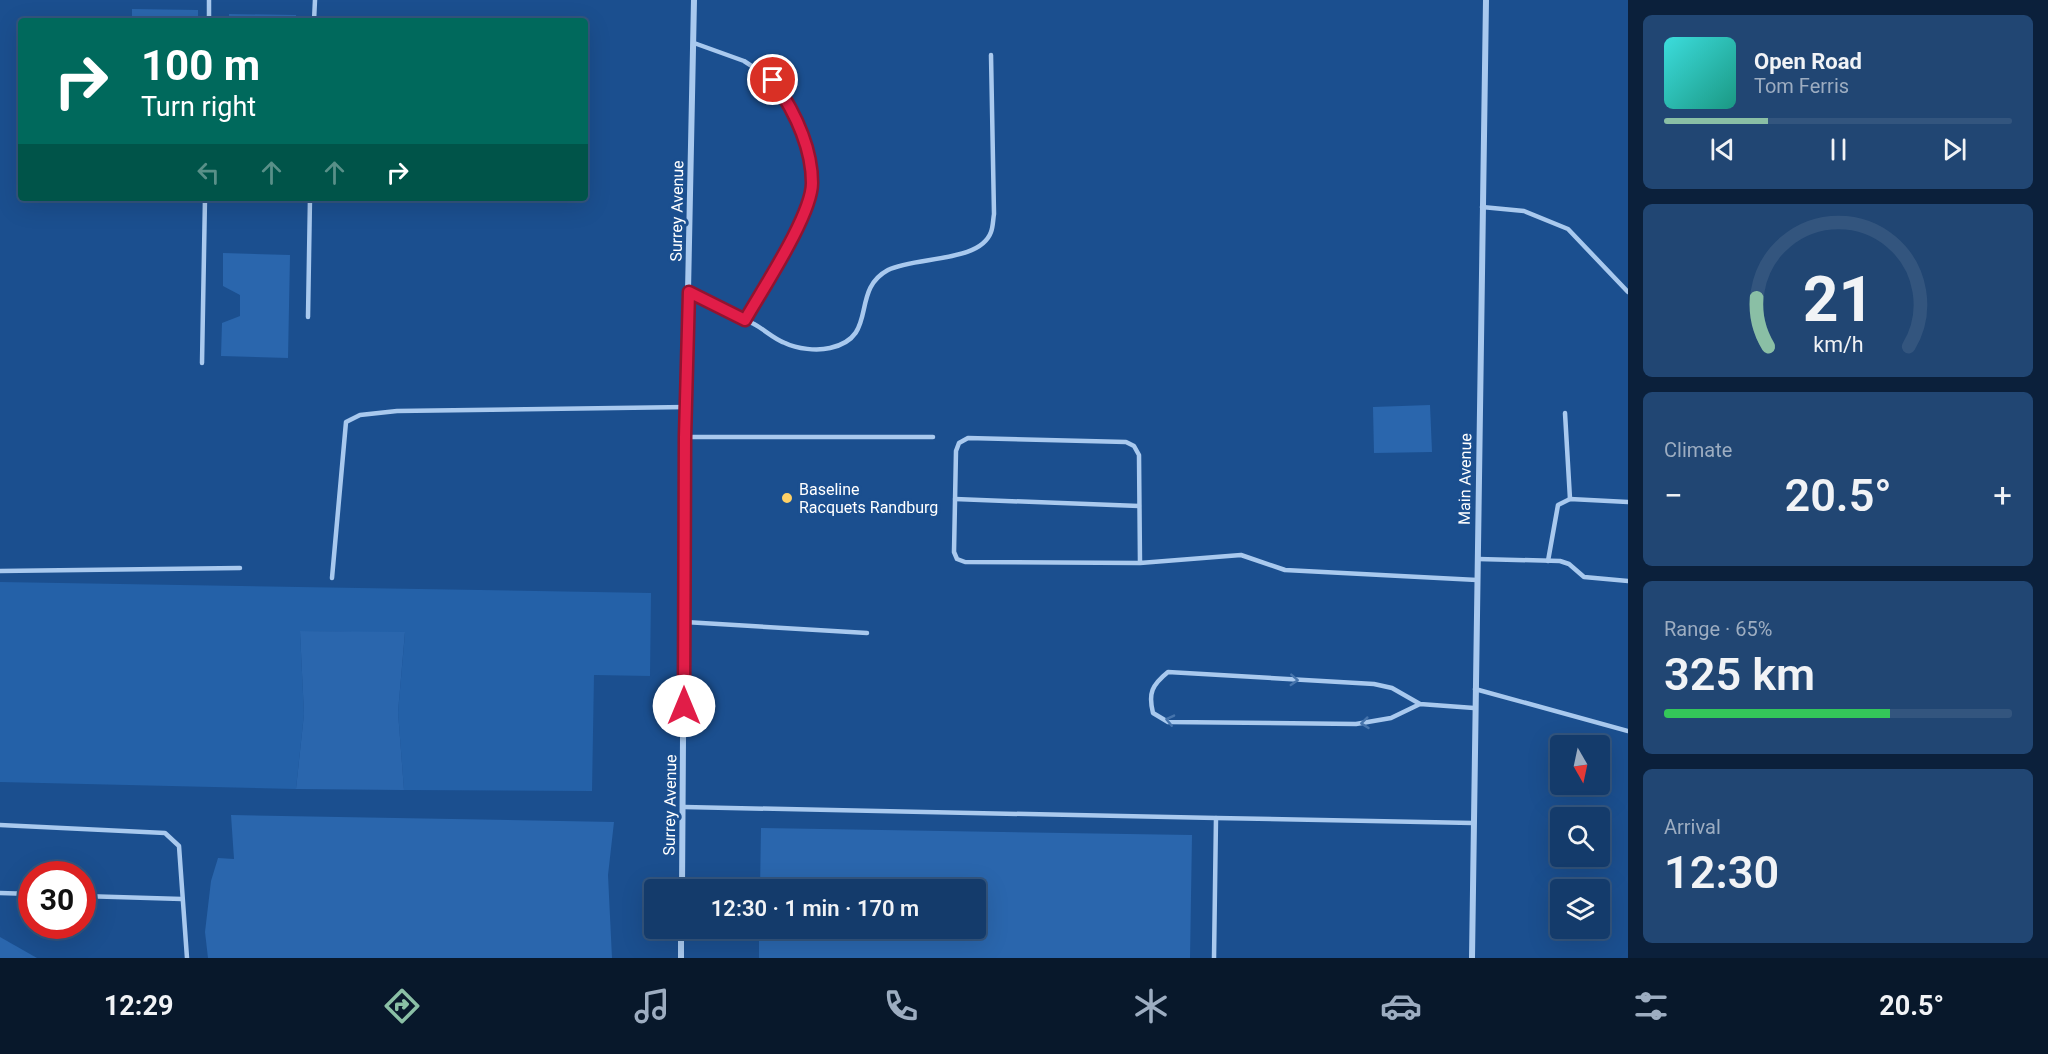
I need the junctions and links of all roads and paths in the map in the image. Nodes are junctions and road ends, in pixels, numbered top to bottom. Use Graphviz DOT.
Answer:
graph roads {
  1 [pos="209,0"];
  2 [pos="315,0"];
  3 [pos="694,0"];
  4 [pos="1486,0"];
  5 [pos="209,18"];
  6 [pos="314,18"];
  7 [pos="694,43"];
  8 [pos="992,56"];
  9 [pos="205,201"];
  10 [pos="310,201"];
  11 [pos="1482,207"];
  12 [pos="1628,291"];
  13 [pos="689,292"];
  14 [pos="308,317"];
  15 [pos="745,320"];
  16 [pos="202,363"];
  17 [pos="687,407"];
  18 [pos="1565,413"];
  19 [pos="685,437"];
  20 [pos="933,437"];
  21 [pos="955,499"];
  22 [pos="1570,499"];
  23 [pos="1628,502"];
  24 [pos="1139,506"];
  25 [pos="1478,559"];
  26 [pos="1548,561"];
  27 [pos="1140,563"];
  28 [pos="240,568"];
  29 [pos="0,571"];
  30 [pos="332,578"];
  31 [pos="1477,580"];
  32 [pos="1628,581"];
  33 [pos="685,622"];
  34 [pos="867,633"];
  35 [pos="1475,689"];
  36 [pos="1420,704"];
  37 [pos="1474,708"];
  38 [pos="1628,731"];
  39 [pos="684,807"];
  40 [pos="1216,818"];
  41 [pos="1473,823"];
  42 [pos="0,825"];
  43 [pos="682,879"];
  44 [pos="0,893"];
  45 [pos="18,894"];
  46 [pos="96,896"];
  47 [pos="182,899"];
  48 [pos="681,939"];
  49 [pos="187,958"];
  50 [pos="681,958"];
  51 [pos="1214,958"];
  52 [pos="1472,958"];
  1 -- 5 [label="lane"];
  2 -- 6 [label="lane"];
  3 -- 7 [label="street, Surrey Avenue"];
  4 -- 11 [label="street, Main Avenue"];
  7 -- 13 [label="street, Surrey Avenue"];
  7 -- 15 [label="lane"];
  8 -- 15 [label="lane"];
  9 -- 16 [label="lane"];
  10 -- 14 [label="lane"];
  11 -- 12 [label="lane"];
  11 -- 25 [label="street, Main Avenue"];
  13 -- 15 [label="lane"];
  13 -- 17 [label="street, Surrey Avenue"];
  17 -- 19 [label="street, Surrey Avenue"];
  17 -- 30 [label="lane"];
  18 -- 22 [label="lane"];
  19 -- 20 [label="lane"];
  19 -- 33 [label="street, Surrey Avenue"];
  21 -- 24 [label="lane"];
  21 -- 24 [label="lane"];
  21 -- 27 [label="lane"];
  22 -- 23 [label="lane"];
  22 -- 26 [label="lane"];
  24 -- 27 [label="lane"];
  25 -- 26 [label="lane"];
  25 -- 31 [label="street, Main Avenue"];
  26 -- 32 [label="lane"];
  27 -- 31 [label="lane"];
  28 -- 29 [label="lane"];
  31 -- 35 [label="street, Main Avenue"];
  33 -- 34 [label="lane"];
  33 -- 39 [label="street, Surrey Avenue"];
  35 -- 37 [label="street, Main Avenue"];
  35 -- 38 [label="lane"];
  36 -- 36 [label="lane, one-way"];
  36 -- 37 [label="lane"];
  37 -- 41 [label="street, Main Avenue"];
  39 -- 40 [label="lane"];
  39 -- 43 [label="street, Surrey Avenue"];
  40 -- 41 [label="lane"];
  40 -- 51 [label="lane"];
  41 -- 52 [label="street, Main Avenue"];
  42 -- 47 [label="lane"];
  44 -- 45 [label="lane"];
  46 -- 47 [label="lane"];
  47 -- 49 [label="lane"];
  48 -- 50 [label="street"];
}
